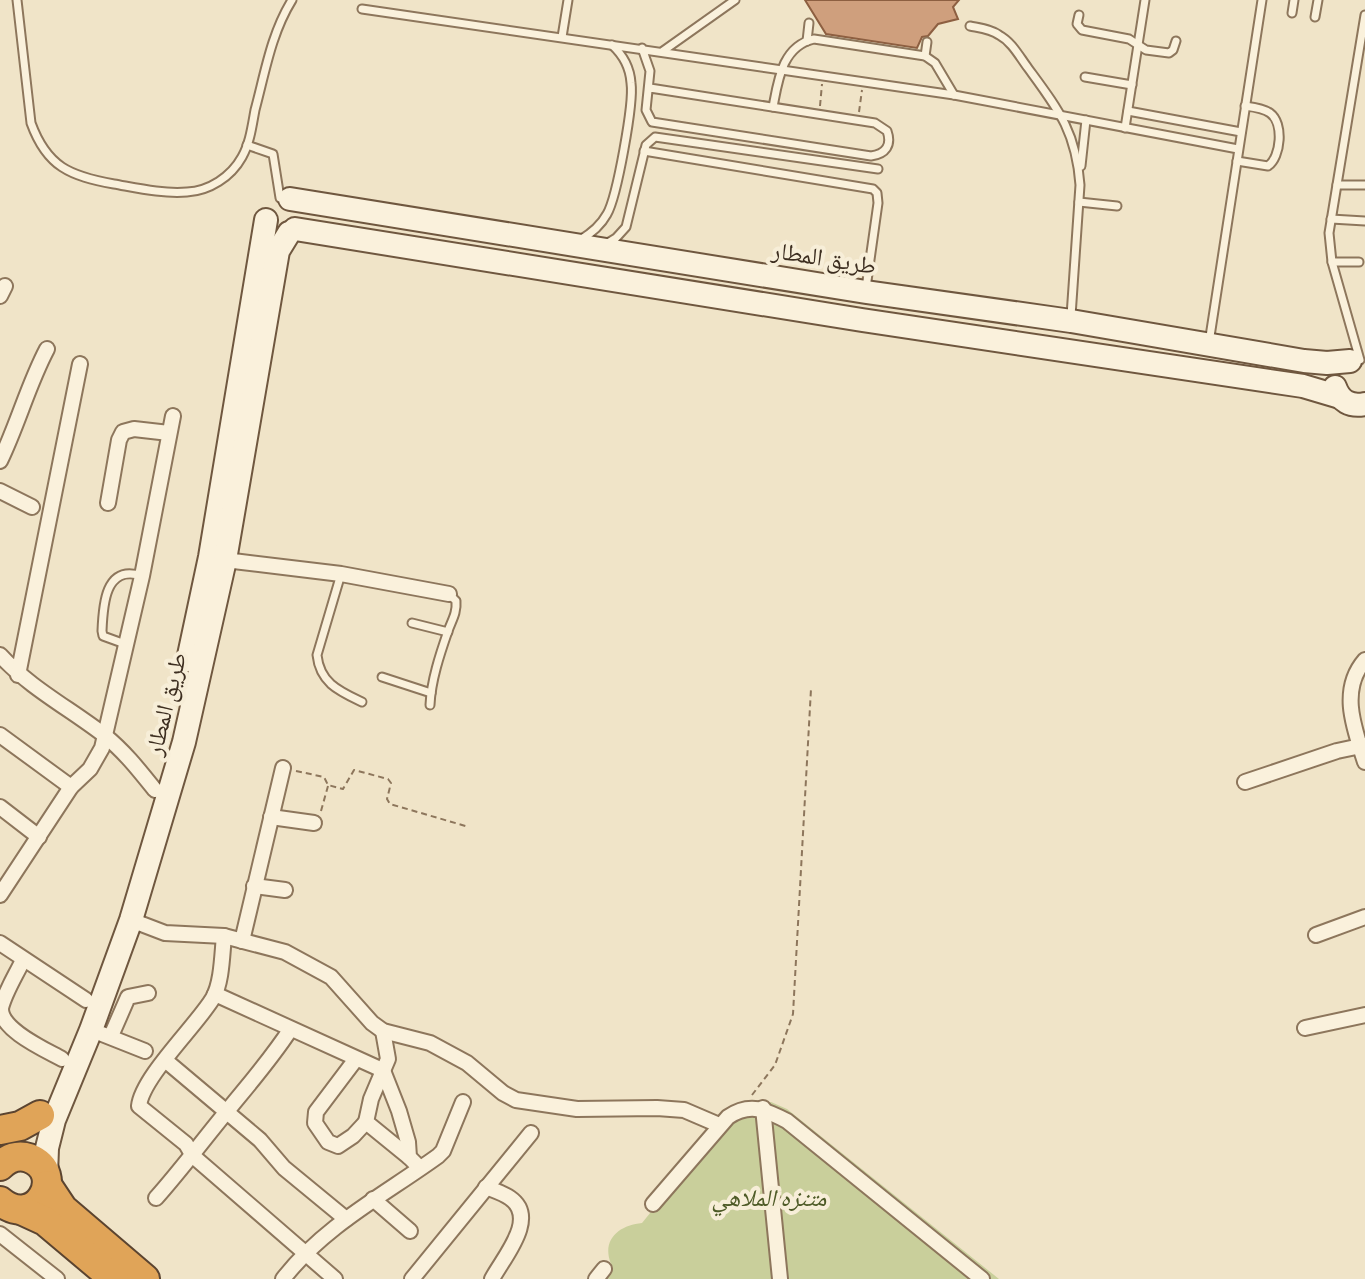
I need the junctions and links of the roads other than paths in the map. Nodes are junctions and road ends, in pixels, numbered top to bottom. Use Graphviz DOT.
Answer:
graph roads {
  1 [pos="17,0"];
  2 [pos="292,0"];
  3 [pos="735,0"];
  4 [pos="1145,0"];
  5 [pos="1262,0"];
  6 [pos="1294,0"];
  7 [pos="1309,0"];
  8 [pos="1318,0"];
  9 [pos="566,2"];
  10 [pos="362,9"];
  11 [pos="1292,13"];
  12 [pos="1079,15"];
  13 [pos="1365,15"];
  14 [pos="1315,17"];
  15 [pos="809,23"];
  16 [pos="970,26"];
  17 [pos="562,37"];
  18 [pos="807,41"];
  19 [pos="1176,41"];
  20 [pos="927,42"];
  21 [pos="610,43"];
  22 [pos="1138,46"];
  23 [pos="642,48"];
  24 [pos="663,51"];
  25 [pos="925,56"];
  26 [pos="780,69"];
  27 [pos="1085,77"];
  28 [pos="1132,85"];
  29 [pos="650,88"];
  30 [pos="954,95"];
  31 [pos="1245,106"];
  32 [pos="773,107"];
  33 [pos="1128,111"];
  34 [pos="1063,116"];
  35 [pos="1086,120"];
  36 [pos="1125,128"];
  37 [pos="1241,132"];
  38 [pos="247,145"];
  39 [pos="1238,149"];
  40 [pos="644,151"];
  41 [pos="1237,161"];
  42 [pos="878,169"];
  43 [pos="1364,182"];
  44 [pos="1080,185"];
  45 [pos="1337,185"];
  46 [pos="285,199"];
  47 [pos="1079,202"];
  48 [pos="1117,206"];
  49 [pos="1331,219"];
  50 [pos="266,220"];
  51 [pos="1365,221"];
  52 [pos="292,231"];
  53 [pos="569,243"];
  54 [pos="595,247"];
  55 [pos="1332,262"];
  56 [pos="1359,262"];
  57 [pos="866,292"];
  58 [pos="862,320"];
  59 [pos="1071,321"];
  60 [pos="1209,345"];
  61 [pos="47,349"];
  62 [pos="1068,349"];
  63 [pos="1358,360"];
  64 [pos="80,364"];
  65 [pos="1205,372"];
  66 [pos="1357,404"];
  67 [pos="173,416"];
  68 [pos="169,433"];
  69 [pos="0,461"];
  70 [pos="0,491"];
  71 [pos="108,503"];
  72 [pos="32,507"];
  73 [pos="217,559"];
  74 [pos="341,574"];
  75 [pos="142,576"];
  76 [pos="449,594"];
  77 [pos="412,623"];
  78 [pos="448,632"];
  79 [pos="125,644"];
  80 [pos="0,655"];
  81 [pos="1365,660"];
  82 [pos="18,675"];
  83 [pos="382,677"];
  84 [pos="431,693"];
  85 [pos="362,702"];
  86 [pos="430,705"];
  87 [pos="0,735"];
  88 [pos="105,736"];
  89 [pos="1362,746"];
  90 [pos="1365,762"];
  91 [pos="283,768"];
  92 [pos="1245,782"];
  93 [pos="71,787"];
  94 [pos="162,792"];
  95 [pos="0,807"];
  96 [pos="271,817"];
  97 [pos="314,823"];
  98 [pos="39,837"];
  99 [pos="254,886"];
  100 [pos="2,888"];
  101 [pos="285,890"];
  102 [pos="1365,917"];
  103 [pos="131,920"];
  104 [pos="1316,935"];
  105 [pos="224,936"];
  106 [pos="242,941"];
  107 [pos="0,943"];
  108 [pos="23,960"];
  109 [pos="148,993"];
  110 [pos="215,994"];
  111 [pos="86,1000"];
  112 [pos="1365,1015"];
  113 [pos="1305,1028"];
  114 [pos="290,1030"];
  115 [pos="383,1031"];
  116 [pos="101,1033"];
  117 [pos="145,1051"];
  118 [pos="62,1059"];
  119 [pos="356,1059"];
  120 [pos="165,1060"];
  121 [pos="384,1073"];
  122 [pos="463,1102"];
  123 [pos="763,1108"];
  124 [pos="227,1111"];
  125 [pos="40,1115"];
  126 [pos="366,1122"];
  127 [pos="719,1125"];
  128 [pos="0,1130"];
  129 [pos="531,1133"];
  130 [pos="193,1156"];
  131 [pos="5,1159"];
  132 [pos="414,1162"];
  133 [pos="46,1181"];
  134 [pos="486,1187"];
  135 [pos="156,1198"];
  136 [pos="373,1199"];
  137 [pos="653,1204"];
  138 [pos="10,1206"];
  139 [pos="346,1219"];
  140 [pos="410,1231"];
  141 [pos="0,1234"];
  142 [pos="304,1252"];
  143 [pos="57,1279"];
  144 [pos="114,1279"];
  145 [pos="145,1279"];
  146 [pos="283,1279"];
  147 [pos="335,1279"];
  148 [pos="412,1279"];
  149 [pos="492,1279"];
  150 [pos="780,1279"];
  151 [pos="982,1279"];
  1 -- 38 [label="lane"];
  2 -- 38 [label="lane"];
  3 -- 24 [label="lane"];
  4 -- 22 [label="lane"];
  5 -- 31 [label="lane"];
  6 -- 11 [label="lane"];
  7 -- 8 [label="lane"];
  8 -- 14 [label="lane"];
  9 -- 17 [label="lane"];
  10 -- 17 [label="lane"];
  12 -- 22 [label="lane"];
  13 -- 45 [label="lane"];
  15 -- 18 [label="lane"];
  16 -- 34 [label="lane"];
  17 -- 21 [label="lane"];
  18 -- 25 [label="lane"];
  18 -- 26 [label="lane"];
  19 -- 22 [label="lane"];
  20 -- 25 [label="lane"];
  21 -- 23 [label="lane"];
  21 -- 53 [label="lane"];
  22 -- 28 [label="lane"];
  23 -- 24 [label="lane"];
  23 -- 29 [label="lane"];
  24 -- 26 [label="lane"];
  25 -- 30 [label="lane"];
  26 -- 30 [label="lane"];
  26 -- 32 [label="lane"];
  27 -- 28 [label="lane"];
  28 -- 33 [label="lane"];
  29 -- 32 [label="lane"];
  29 -- 32 [label="lane"];
  30 -- 34 [label="lane"];
  31 -- 37 [label="lane"];
  31 -- 41 [label="lane"];
  33 -- 36 [label="lane"];
  33 -- 37 [label="lane"];
  34 -- 35 [label="lane"];
  34 -- 44 [label="lane"];
  35 -- 36 [label="lane"];
  35 -- 44 [label="lane"];
  36 -- 39 [label="lane"];
  37 -- 39 [label="lane"];
  38 -- 46 [label="lane"];
  39 -- 41 [label="lane"];
  40 -- 42 [label="lane"];
  40 -- 54 [label="lane"];
  40 -- 57 [label="lane"];
  41 -- 60 [label="lane"];
  43 -- 45 [label="lane"];
  44 -- 47 [label="lane"];
  45 -- 49 [label="lane"];
  46 -- 50 [label="main road"];
  46 -- 52 [label="main road"];
  46 -- 53 [label="main road, طريق المطار"];
  47 -- 48 [label="lane"];
  47 -- 59 [label="lane"];
  49 -- 51 [label="lane"];
  49 -- 55 [label="lane"];
  50 -- 52 [label="main road"];
  50 -- 73 [label="main road, طريق المطار"];
  52 -- 58 [label="main road"];
  52 -- 73 [label="main road, طريق المطار"];
  53 -- 54 [label="main road, طريق المطار"];
  54 -- 57 [label="main road, طريق المطار"];
  55 -- 56 [label="lane"];
  55 -- 63 [label="lane"];
  57 -- 58 [label="main road"];
  57 -- 59 [label="main road, طريق المطار"];
  58 -- 62 [label="main road"];
  59 -- 60 [label="main road, طريق المطار"];
  59 -- 62 [label="main road"];
  60 -- 63 [label="main road, طريق المطار"];
  60 -- 65 [label="main road"];
  61 -- 69 [label="street"];
  62 -- 65 [label="main road"];
  63 -- 66 [label="main road"];
  64 -- 82 [label="street"];
  65 -- 66 [label="main road"];
  67 -- 68 [label="street"];
  68 -- 71 [label="street"];
  68 -- 75 [label="street"];
  70 -- 72 [label="street"];
  73 -- 74 [label="street"];
  73 -- 94 [label="main road, طريق المطار"];
  74 -- 76 [label="street"];
  74 -- 85 [label="lane"];
  75 -- 79 [label="street"];
  75 -- 79 [label="lane"];
  76 -- 78 [label="lane"];
  77 -- 78 [label="lane"];
  78 -- 84 [label="lane"];
  79 -- 88 [label="street"];
  80 -- 82 [label="street"];
  81 -- 89 [label="street"];
  82 -- 88 [label="street"];
  83 -- 84 [label="lane"];
  84 -- 86 [label="lane"];
  87 -- 93 [label="street"];
  88 -- 93 [label="street"];
  88 -- 94 [label="street"];
  89 -- 90 [label="street"];
  89 -- 92 [label="street"];
  91 -- 96 [label="street"];
  93 -- 98 [label="street"];
  94 -- 103 [label="main road, طريق المطار"];
  94 -- 111 [label="main road, طريق المطار"];
  95 -- 98 [label="street"];
  96 -- 97 [label="street"];
  96 -- 99 [label="street"];
  98 -- 100 [label="street"];
  99 -- 101 [label="street"];
  99 -- 106 [label="street"];
  102 -- 104 [label="street"];
  103 -- 105 [label="street"];
  103 -- 116 [label="main road, طريق المطار"];
  105 -- 106 [label="street"];
  105 -- 110 [label="street"];
  106 -- 115 [label="street"];
  107 -- 108 [label="street"];
  108 -- 111 [label="street"];
  108 -- 118 [label="street"];
  109 -- 116 [label="street"];
  110 -- 114 [label="street"];
  110 -- 120 [label="street"];
  111 -- 118 [label="main road, طريق المطار"];
  112 -- 113 [label="street"];
  114 -- 119 [label="street"];
  114 -- 124 [label="street"];
  115 -- 121 [label="street"];
  115 -- 127 [label="street"];
  116 -- 117 [label="street"];
  116 -- 133 [label="main road, طريق المطار"];
  118 -- 125 [label="main road, طريق المطار"];
  119 -- 121 [label="street"];
  119 -- 126 [label="street"];
  120 -- 124 [label="street"];
  120 -- 130 [label="street"];
  121 -- 126 [label="street"];
  121 -- 132 [label="street"];
  122 -- 132 [label="street"];
  123 -- 127 [label="street"];
  123 -- 150 [label="street"];
  123 -- 151 [label="street"];
  124 -- 130 [label="street"];
  124 -- 139 [label="street"];
  125 -- 128 [label="highway"];
  125 -- 131 [label="main road, طريق المطار"];
  126 -- 132 [label="street"];
  127 -- 137 [label="street"];
  129 -- 134 [label="street"];
  130 -- 135 [label="street"];
  130 -- 142 [label="street"];
  131 -- 133 [label="highway"];
  132 -- 136 [label="street"];
  133 -- 138 [label="highway"];
  133 -- 145 [label="highway"];
  134 -- 148 [label="street"];
  134 -- 149 [label="street"];
  136 -- 139 [label="street"];
  136 -- 140 [label="street"];
  138 -- 144 [label="highway"];
  139 -- 142 [label="street"];
  141 -- 143 [label="street"];
  142 -- 146 [label="street"];
  142 -- 147 [label="street"];
}
